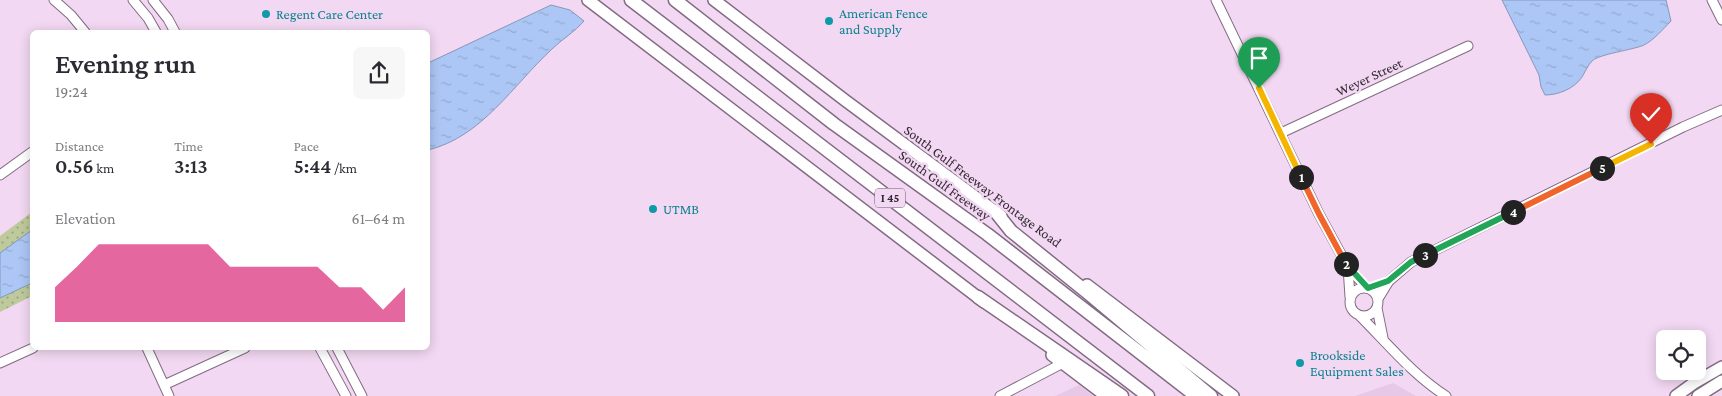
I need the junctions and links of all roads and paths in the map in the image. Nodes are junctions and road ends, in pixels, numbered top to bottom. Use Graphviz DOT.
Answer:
graph roads {
  1 [pos="54,0"];
  2 [pos="133,0"];
  3 [pos="153,0"];
  4 [pos="588,0"];
  5 [pos="631,0"];
  6 [pos="675,0"];
  7 [pos="714,0"];
  8 [pos="1216,0"];
  9 [pos="1712,0"];
  10 [pos="148,18"];
  11 [pos="168,18"];
  12 [pos="1722,20"];
  13 [pos="83,30"];
  14 [pos="155,30"];
  15 [pos="174,30"];
  16 [pos="1468,46"];
  17 [pos="1722,110"];
  18 [pos="1281,134"];
  19 [pos="30,153"];
  20 [pos="0,175"];
  21 [pos="995,211"];
  22 [pos="1348,267"];
  23 [pos="1388,281"];
  24 [pos="1367,288"];
  25 [pos="1350,296"];
  26 [pos="978,297"];
  27 [pos="1378,304"];
  28 [pos="1360,316"];
  29 [pos="1383,339"];
  30 [pos="30,349"];
  31 [pos="148,350"];
  32 [pos="241,350"];
  33 [pos="321,350"];
  34 [pos="338,350"];
  35 [pos="0,363"];
  36 [pos="1063,363"];
  37 [pos="1722,367"];
  38 [pos="1722,381"];
  39 [pos="164,385"];
  40 [pos="1433,388"];
  41 [pos="170,396"];
  42 [pos="346,396"];
  43 [pos="362,396"];
  44 [pos="1000,396"];
  45 [pos="1106,396"];
  46 [pos="1122,396"];
  47 [pos="1148,396"];
  48 [pos="1196,396"];
  49 [pos="1211,396"];
  50 [pos="1233,396"];
  51 [pos="1428,396"];
  52 [pos="1446,396"];
  53 [pos="1676,396"];
  54 [pos="1698,396"];
  1 -- 13 [label="street"];
  2 -- 10 [label="street"];
  3 -- 11 [label="street"];
  4 -- 26 [label="main road"];
  5 -- 47 [label="highway, I 45"];
  6 -- 48 [label="highway, South Gulf Freeway / I 45"];
  7 -- 21 [label="main road, South Gulf Freeway Frontage Road"];
  8 -- 18 [label="street"];
  9 -- 12 [label="street"];
  10 -- 11 [label="street"];
  10 -- 14 [label="street"];
  11 -- 15 [label="street"];
  16 -- 18 [label="street, Weyer Street"];
  17 -- 23 [label="street"];
  18 -- 22 [label="street"];
  19 -- 20 [label="street"];
  21 -- 49 [label="highway"];
  21 -- 50 [label="main road, South Gulf Freeway Frontage Road"];
  22 -- 24 [label="street"];
  22 -- 25 [label="street"];
  23 -- 24 [label="street"];
  23 -- 27 [label="street"];
  24 -- 25 [label="street"];
  24 -- 27 [label="street"];
  25 -- 28 [label="street"];
  26 -- 36 [label="main road"];
  26 -- 46 [label="highway"];
  27 -- 28 [label="street"];
  27 -- 29 [label="street"];
  28 -- 29 [label="street"];
  29 -- 40 [label="street"];
  30 -- 35 [label="street"];
  31 -- 39 [label="street"];
  32 -- 39 [label="street"];
  33 -- 42 [label="street"];
  34 -- 43 [label="street"];
  36 -- 44 [label="street"];
  36 -- 45 [label="main road"];
  37 -- 53 [label="main road"];
  38 -- 54 [label="main road"];
  39 -- 41 [label="street"];
  40 -- 51 [label="street"];
  40 -- 52 [label="street"];
}
